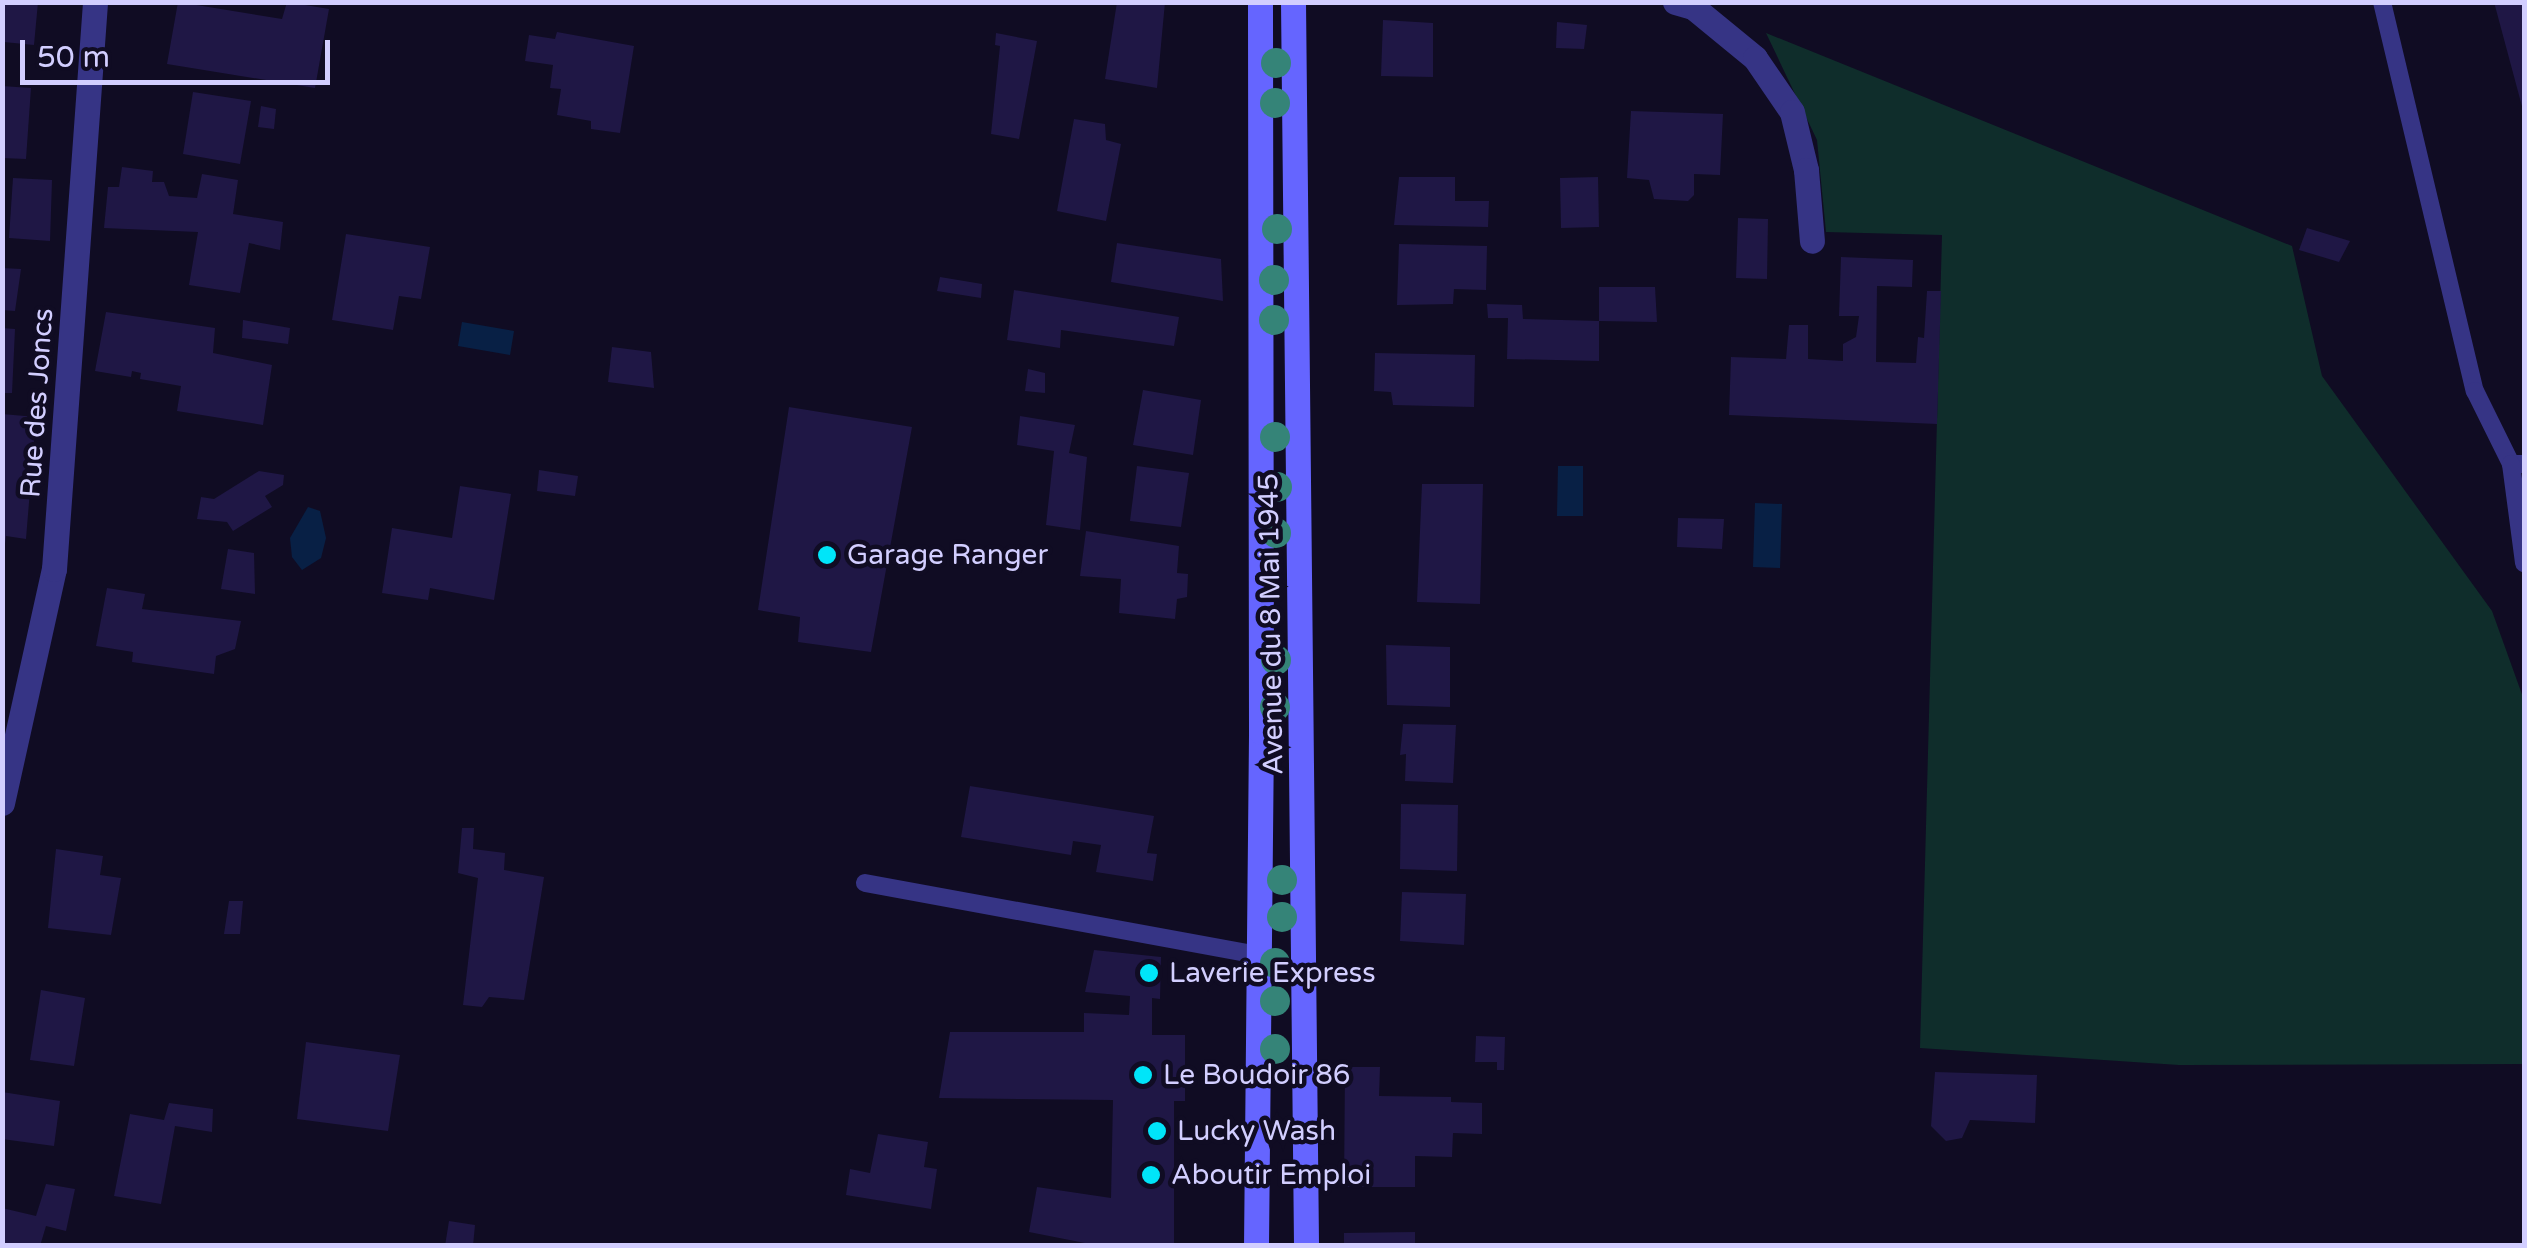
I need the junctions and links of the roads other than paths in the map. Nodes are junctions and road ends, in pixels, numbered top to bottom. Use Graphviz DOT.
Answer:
graph roads {
  1 [pos="94,2"];
  2 [pos="1260,2"];
  3 [pos="1292,2"];
  4 [pos="1675,2"];
  5 [pos="2382,2"];
  6 [pos="1812,241"];
  7 [pos="2518,464"];
  8 [pos="2524,562"];
  9 [pos="2,803"];
  10 [pos="865,883"];
  11 [pos="1258,955"];
  12 [pos="1256,1246"];
  13 [pos="1306,1246"];
  1 -- 9 [label="street, Rue des Joncs"];
  2 -- 11 [label="main road, Avenue du 8 Mai 1945"];
  3 -- 13 [label="main road, Avenue du 8 Mai 1945"];
  4 -- 6 [label="street"];
  5 -- 7 [label="lane"];
  7 -- 8 [label="lane"];
  10 -- 11 [label="lane"];
  11 -- 12 [label="main road, Avenue du 8 Mai 1945"];
}
